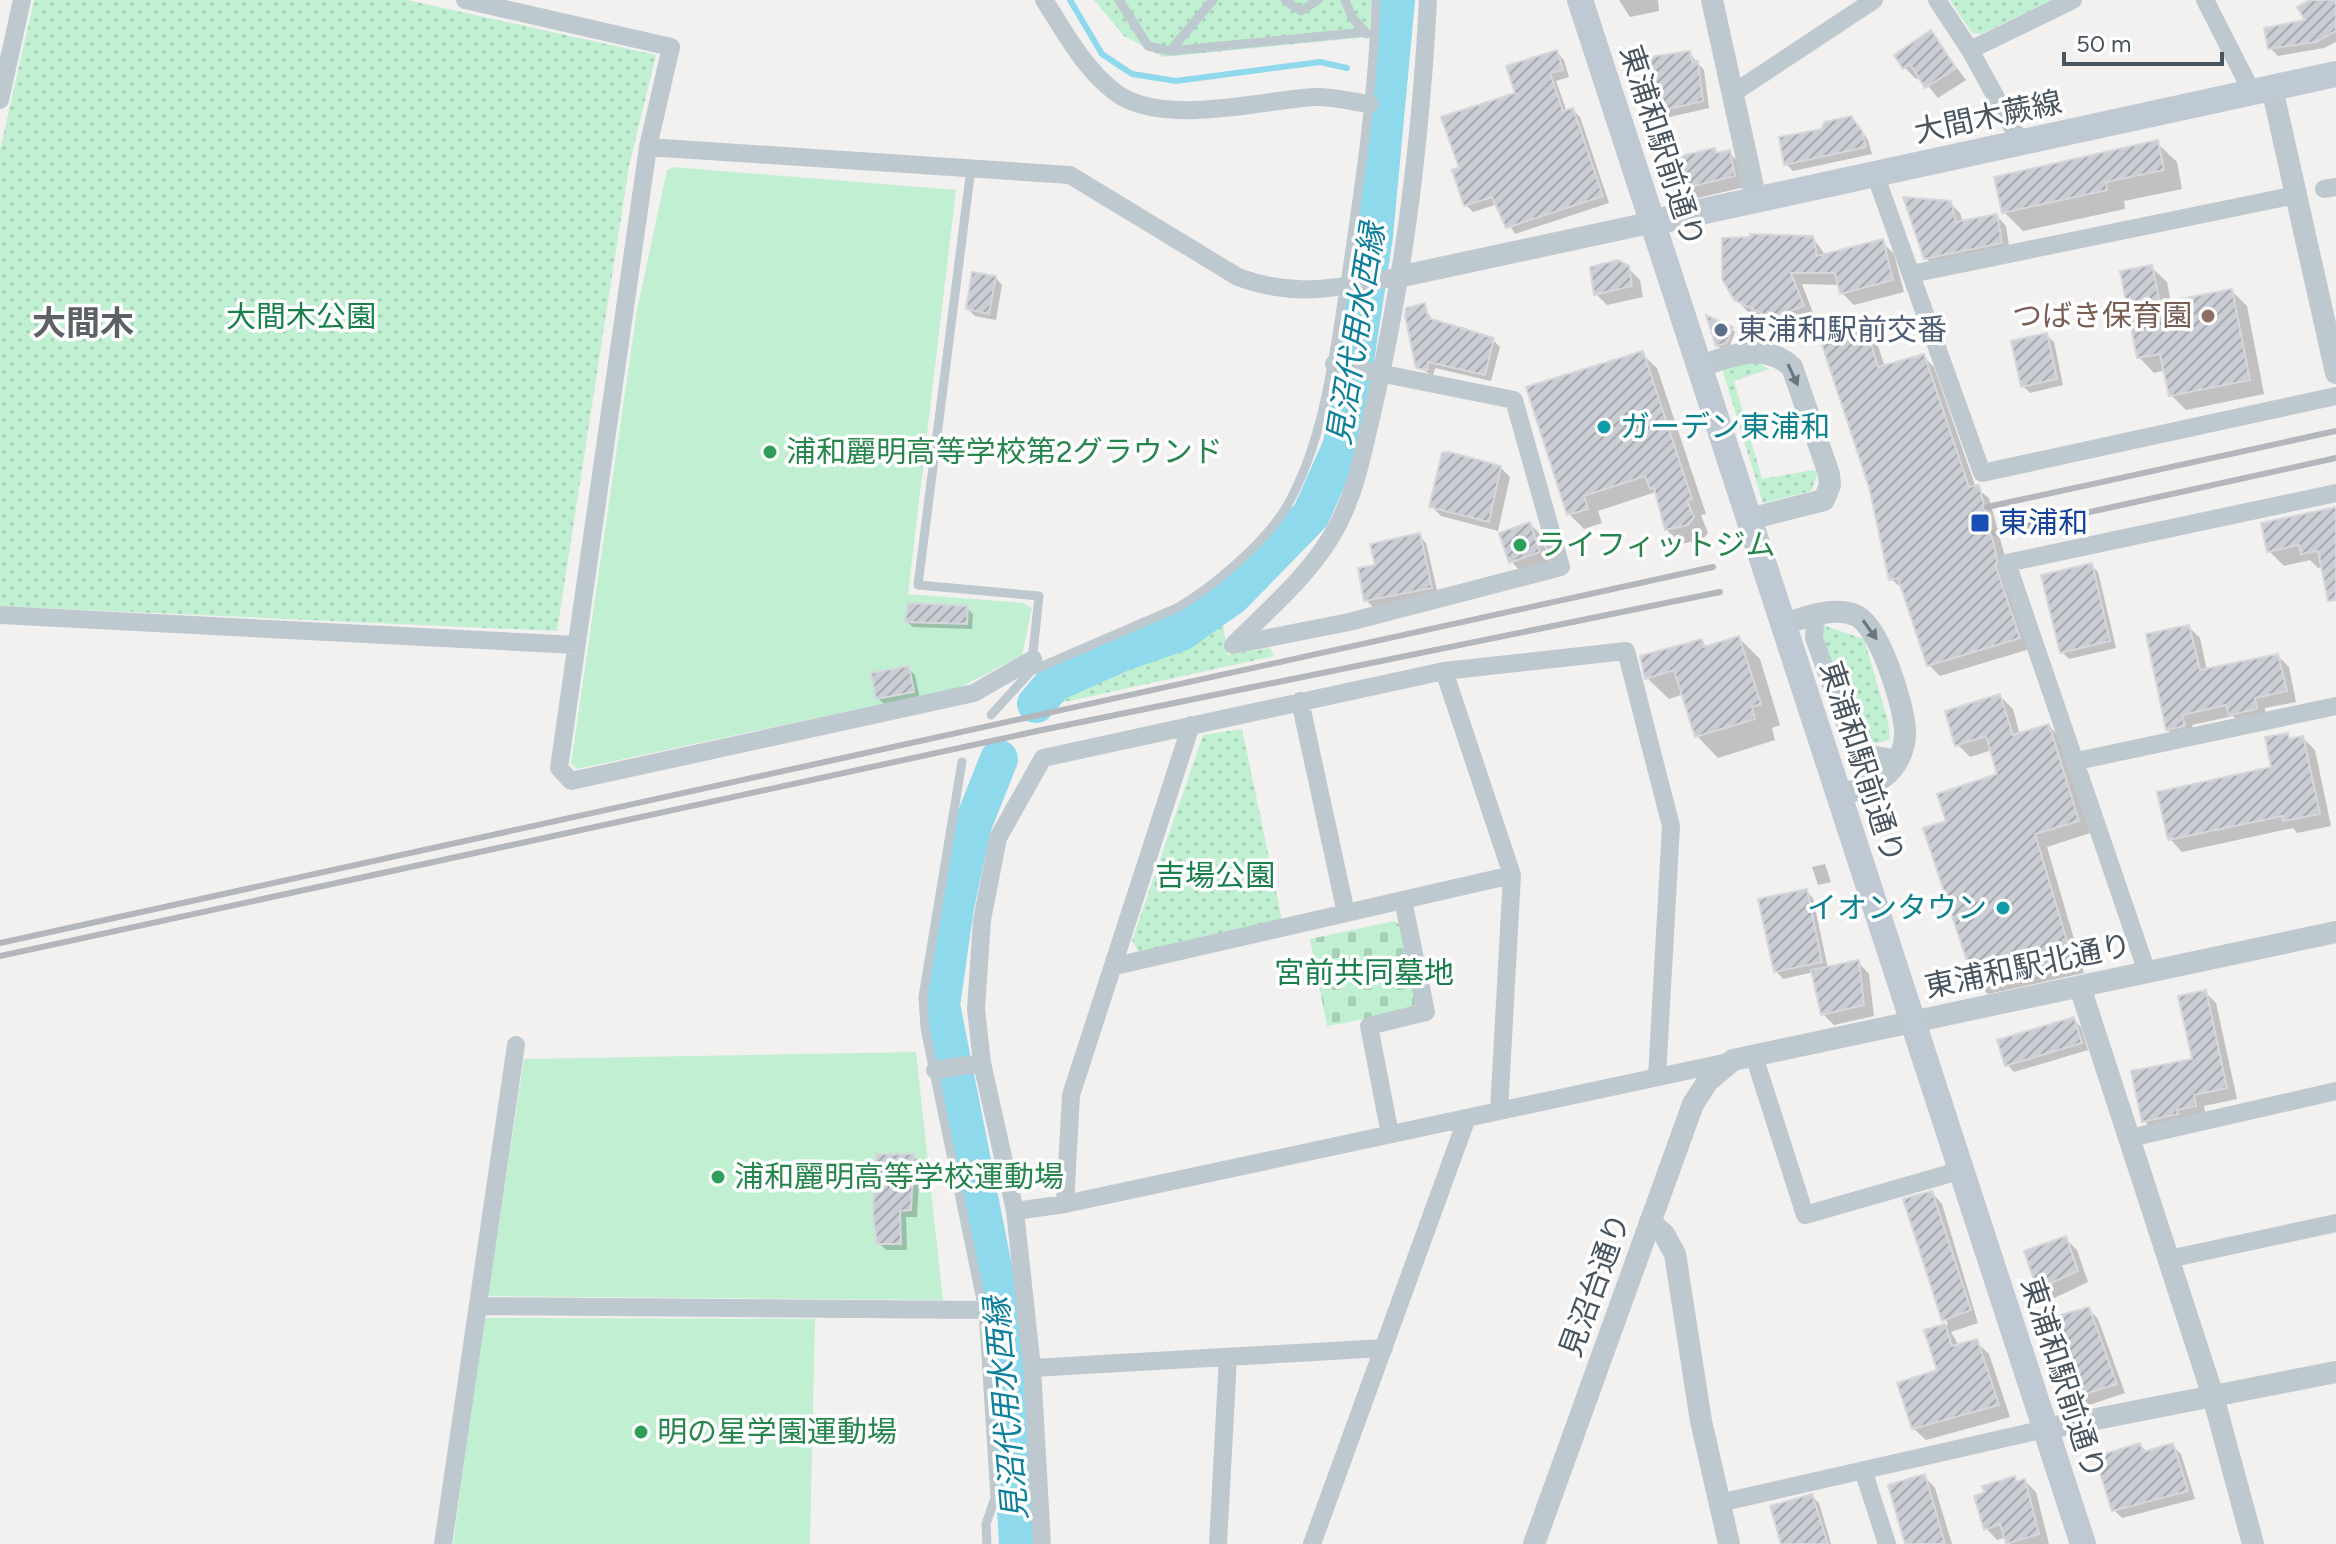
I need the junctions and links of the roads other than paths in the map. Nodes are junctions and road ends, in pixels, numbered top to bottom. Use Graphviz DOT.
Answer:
graph roads {
  1 [pos="22,0"];
  2 [pos="465,0"];
  3 [pos="1044,0"];
  4 [pos="1119,0"];
  5 [pos="1213,0"];
  6 [pos="1285,0"];
  7 [pos="1318,0"];
  8 [pos="1345,0"];
  9 [pos="1376,0"];
  10 [pos="1428,0"];
  11 [pos="1580,0"];
  12 [pos="1712,0"];
  13 [pos="1874,0"];
  14 [pos="1937,0"];
  15 [pos="2073,0"];
  16 [pos="2205,0"];
  17 [pos="1970,50"];
  18 [pos="1170,51"];
  19 [pos="2336,74"];
  20 [pos="2262,90"];
  21 [pos="1732,94"];
  22 [pos="0,100"];
  23 [pos="1370,104"];
  24 [pos="2021,143"];
  25 [pos="648,147"];
  26 [pos="971,168"];
  27 [pos="1875,174"];
  28 [pos="2296,195"];
  29 [pos="1756,200"];
  30 [pos="1654,222"];
  31 [pos="1911,274"];
  32 [pos="1398,277"];
  33 [pos="1344,286"];
  34 [pos="1334,364"];
  35 [pos="1700,366"];
  36 [pos="1381,373"];
  37 [pos="2336,373"];
  38 [pos="2336,396"];
  39 [pos="2336,493"];
  40 [pos="1749,519"];
  41 [pos="1821,614"];
  42 [pos="0,615"];
  43 [pos="1783,624"];
  44 [pos="576,645"];
  45 [pos="1032,665"];
  46 [pos="1444,671"];
  47 [pos="1300,701"];
  48 [pos="2336,706"];
  49 [pos="991,715"];
  50 [pos="1191,725"];
  51 [pos="1899,759"];
  52 [pos="2077,761"];
  53 [pos="962,762"];
  54 [pos="1838,796"];
  55 [pos="1512,875"];
  56 [pos="1403,900"];
  57 [pos="1346,913"];
  58 [pos="2336,932"];
  59 [pos="1115,966"];
  60 [pos="2147,972"];
  61 [pos="2080,987"];
  62 [pos="1914,1020"];
  63 [pos="516,1045"];
  64 [pos="1744,1058"];
  65 [pos="982,1063"];
  66 [pos="935,1070"];
  67 [pos="1657,1077"];
  68 [pos="2336,1091"];
  69 [pos="1499,1111"];
  70 [pos="1467,1118"];
  71 [pos="1390,1134"];
  72 [pos="2130,1138"];
  73 [pos="1962,1170"];
  74 [pos="1065,1204"];
  75 [pos="1015,1211"];
  76 [pos="1650,1222"];
  77 [pos="2336,1223"];
  78 [pos="2169,1259"];
  79 [pos="478,1306"];
  80 [pos="983,1310"];
  81 [pos="1384,1348"];
  82 [pos="1228,1357"];
  83 [pos="1032,1368"];
  84 [pos="2336,1372"];
  85 [pos="2213,1396"];
  86 [pos="2045,1429"];
  87 [pos="1863,1470"];
  88 [pos="1719,1503"];
  89 [pos="443,1544"];
  90 [pos="987,1544"];
  91 [pos="1042,1544"];
  92 [pos="1218,1544"];
  93 [pos="1312,1544"];
  94 [pos="1534,1544"];
  95 [pos="1729,1544"];
  96 [pos="1887,1544"];
  97 [pos="2083,1544"];
  98 [pos="2253,1544"];
  1 -- 22 [label="street"];
  2 -- 25 [label="street"];
  3 -- 23 [label="street"];
  4 -- 18 [label="lane"];
  5 -- 18 [label="lane"];
  6 -- 7 [label="lane"];
  8 -- 18 [label="lane"];
  9 -- 23 [label="lane"];
  10 -- 32 [label="street"];
  11 -- 30 [label="main road, 東浦和駅前通り"];
  12 -- 21 [label="street"];
  13 -- 21 [label="street"];
  14 -- 17 [label="street"];
  15 -- 17 [label="street"];
  16 -- 20 [label="street"];
  17 -- 24 [label="street"];
  19 -- 20 [label="main road, 大間木蕨線"];
  20 -- 24 [label="main road, 大間木蕨線"];
  20 -- 28 [label="street"];
  21 -- 29 [label="street"];
  23 -- 33 [label="lane"];
  24 -- 27 [label="main road, 大間木蕨線"];
  25 -- 26 [label="street"];
  25 -- 44 [label="street"];
  26 -- 33 [label="street"];
  26 -- 45 [label="lane"];
  27 -- 29 [label="main road, 大間木蕨線"];
  27 -- 31 [label="street"];
  28 -- 31 [label="street"];
  28 -- 37 [label="street"];
  29 -- 30 [label="main road, 大間木蕨線"];
  30 -- 32 [label="street"];
  30 -- 35 [label="main road, 東浦和駅前通り"];
  31 -- 38 [label="street"];
  32 -- 33 [label="street"];
  32 -- 36 [label="street"];
  33 -- 34 [label="lane"];
  34 -- 36 [label="street"];
  34 -- 45 [label="lane"];
  35 -- 40 [label="main road, 東浦和駅前通り"];
  35 -- 40 [label="street, one-way"];
  36 -- 36 [label="street"];
  39 -- 52 [label="street"];
  40 -- 43 [label="main road, 東浦和駅前通り"];
  41 -- 43 [label="street"];
  41 -- 51 [label="street"];
  41 -- 51 [label="street, one-way"];
  42 -- 44 [label="street"];
  43 -- 54 [label="main road, 東浦和駅前通り"];
  44 -- 45 [label="street"];
  45 -- 49 [label="lane"];
  46 -- 47 [label="street"];
  46 -- 55 [label="street"];
  46 -- 67 [label="street"];
  47 -- 50 [label="street"];
  47 -- 57 [label="street"];
  48 -- 52 [label="street"];
  50 -- 59 [label="street"];
  50 -- 65 [label="street"];
  51 -- 54 [label="street"];
  52 -- 60 [label="street"];
  53 -- 66 [label="lane"];
  54 -- 62 [label="main road, 東浦和駅前通り"];
  55 -- 56 [label="street"];
  55 -- 69 [label="street"];
  56 -- 57 [label="street"];
  56 -- 71 [label="street"];
  57 -- 59 [label="street"];
  58 -- 60 [label="street, 東浦和駅北通り"];
  59 -- 74 [label="street"];
  60 -- 61 [label="street, 東浦和駅北通り"];
  61 -- 62 [label="street, 東浦和駅北通り"];
  61 -- 72 [label="street"];
  62 -- 64 [label="street, 東浦和駅北通り"];
  62 -- 73 [label="main road, 東浦和駅前通り"];
  63 -- 79 [label="street"];
  64 -- 67 [label="street"];
  64 -- 73 [label="street"];
  64 -- 76 [label="street, 見沼台通り"];
  65 -- 66 [label="street"];
  65 -- 75 [label="street"];
  66 -- 80 [label="lane"];
  67 -- 69 [label="street"];
  68 -- 72 [label="street"];
  69 -- 70 [label="street"];
  70 -- 71 [label="street"];
  70 -- 81 [label="street"];
  71 -- 74 [label="street"];
  72 -- 78 [label="street"];
  73 -- 86 [label="main road, 東浦和駅前通り"];
  74 -- 75 [label="street"];
  75 -- 83 [label="street"];
  76 -- 88 [label="street"];
  76 -- 94 [label="street, 見沼台通り"];
  77 -- 78 [label="street"];
  78 -- 85 [label="street"];
  79 -- 80 [label="street"];
  79 -- 89 [label="street"];
  80 -- 90 [label="lane"];
  81 -- 82 [label="street"];
  81 -- 93 [label="street"];
  82 -- 83 [label="street"];
  82 -- 92 [label="street"];
  83 -- 91 [label="street"];
  84 -- 85 [label="street"];
  85 -- 86 [label="street"];
  85 -- 98 [label="street"];
  86 -- 87 [label="street"];
  86 -- 97 [label="main road, 東浦和駅前通り"];
  87 -- 88 [label="street"];
  87 -- 96 [label="street"];
  88 -- 95 [label="street"];
}
